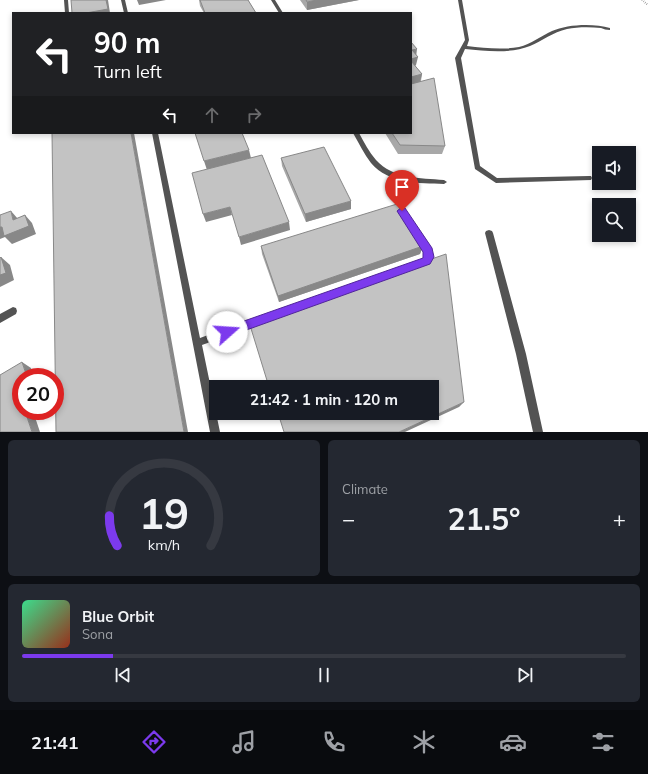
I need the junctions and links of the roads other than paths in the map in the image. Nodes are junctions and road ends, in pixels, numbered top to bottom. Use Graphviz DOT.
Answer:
graph roads {
  1 [pos="66,0"];
  2 [pos="123,0"];
  3 [pos="273,0"];
  4 [pos="460,0"];
  5 [pos="67,12"];
  6 [pos="126,12"];
  7 [pos="280,12"];
  8 [pos="608,29"];
  9 [pos="464,47"];
  10 [pos="155,134"];
  11 [pos="357,134"];
  12 [pos="590,178"];
  13 [pos="444,182"];
  14 [pos="402,211"];
  15 [pos="489,233"];
  16 [pos="413,266"];
  17 [pos="13,311"];
  18 [pos="0,319"];
  19 [pos="264,319"];
  20 [pos="197,343"];
  21 [pos="215,432"];
  22 [pos="538,432"];
  1 -- 5 [label="lane"];
  2 -- 6 [label="lane"];
  3 -- 7 [label="lane"];
  4 -- 9 [label="lane"];
  8 -- 9 [label="lane"];
  9 -- 12 [label="lane"];
  10 -- 20 [label="lane"];
  11 -- 13 [label="lane"];
  14 -- 16 [label="lane"];
  15 -- 22 [label="street"];
  17 -- 18 [label="lane"];
  19 -- 20 [label="lane"];
  20 -- 21 [label="lane"];
}
